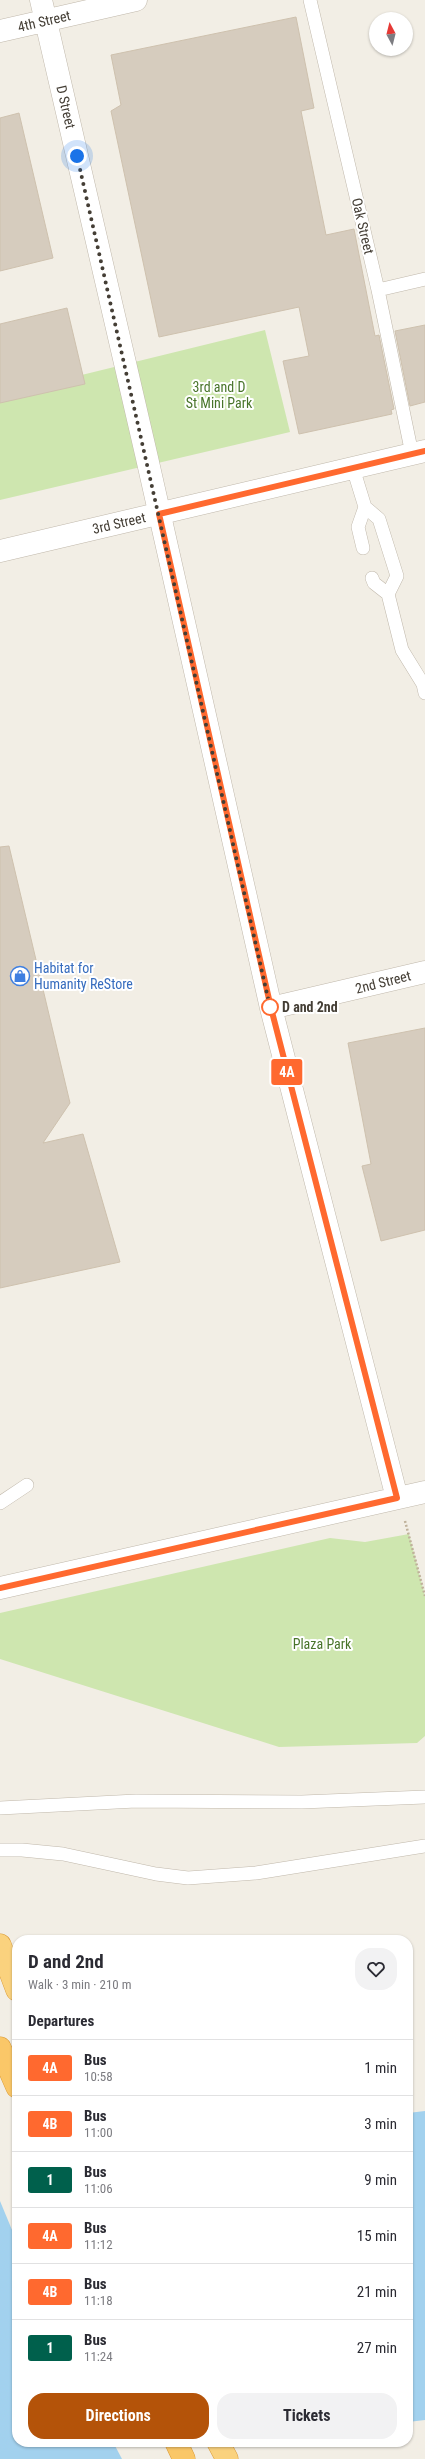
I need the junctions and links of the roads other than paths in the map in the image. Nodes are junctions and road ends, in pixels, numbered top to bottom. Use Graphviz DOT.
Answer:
graph roads {
  1 [pos="41,0"];
  2 [pos="136,0"];
  3 [pos="310,0"];
  4 [pos="46,21"];
  5 [pos="0,31"];
  6 [pos="425,279"];
  7 [pos="378,290"];
  8 [pos="418,452"];
  9 [pos="354,468"];
  10 [pos="365,507"];
  11 [pos="159,514"];
  12 [pos="363,548"];
  13 [pos="0,551"];
  14 [pos="372,578"];
  15 [pos="388,594"];
  16 [pos="425,692"];
  17 [pos="425,972"];
  18 [pos="271,1008"];
  19 [pos="27,1485"];
  20 [pos="425,1492"];
  21 [pos="397,1498"];
  22 [pos="0,1503"];
  23 [pos="0,1588"];
  24 [pos="425,1797"];
  25 [pos="0,1808"];
  26 [pos="425,1846"];
  27 [pos="0,1850"];
  28 [pos="0,1945"];
  29 [pos="12,1977"];
  30 [pos="0,2048"];
  31 [pos="12,2076"];
  32 [pos="178,2447"];
  33 [pos="221,2447"];
  34 [pos="184,2459"];
  35 [pos="227,2459"];
  1 -- 4 [label="street, D Street"];
  2 -- 4 [label="street, 4th Street"];
  3 -- 7 [label="lane, Oak Street"];
  4 -- 5 [label="street, 4th Street"];
  4 -- 11 [label="street, D Street"];
  6 -- 7 [label="lane"];
  7 -- 8 [label="lane, Oak Street"];
  8 -- 9 [label="street, 3rd Street"];
  9 -- 10 [label="lane"];
  9 -- 11 [label="street, 3rd Street"];
  10 -- 12 [label="lane"];
  10 -- 15 [label="lane"];
  11 -- 13 [label="street, 3rd Street"];
  11 -- 18 [label="street, D Street"];
  14 -- 15 [label="lane"];
  15 -- 16 [label="lane"];
  17 -- 18 [label="street, 2nd Street"];
  18 -- 21 [label="street, D Street"];
  19 -- 22 [label="lane"];
  20 -- 21 [label="street"];
  21 -- 23 [label="street"];
  24 -- 25 [label="lane"];
  26 -- 27 [label="lane"];
  28 -- 29 [label="highway"];
  30 -- 31 [label="highway"];
  32 -- 34 [label="highway"];
  33 -- 35 [label="highway"];
}
